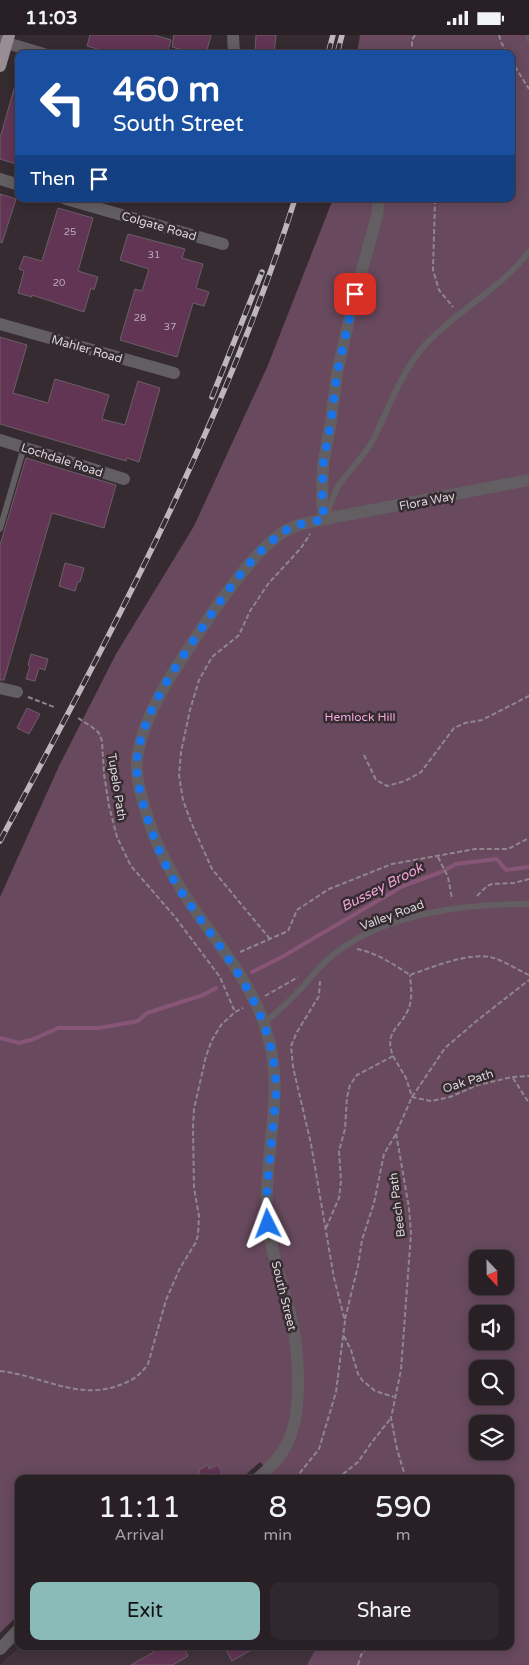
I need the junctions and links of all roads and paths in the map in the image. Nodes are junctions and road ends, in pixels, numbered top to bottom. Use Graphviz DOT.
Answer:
graph roads {
  1 [pos="233,35"];
  2 [pos="415,35"];
  3 [pos="499,35"];
  4 [pos="5,40"];
  5 [pos="33,50"];
  6 [pos="234,50"];
  7 [pos="412,50"];
  8 [pos="506,50"];
  9 [pos="0,65"];
  10 [pos="515,66"];
  11 [pos="529,89"];
  12 [pos="0,179"];
  13 [pos="15,184"];
  14 [pos="76,202"];
  15 [pos="379,202"];
  16 [pos="435,202"];
  17 [pos="223,244"];
  18 [pos="529,252"];
  19 [pos="460,314"];
  20 [pos="0,324"];
  21 [pos="174,373"];
  22 [pos="0,440"];
  23 [pos="24,447"];
  24 [pos="124,479"];
  25 [pos="529,480"];
  26 [pos="318,521"];
  27 [pos="0,529"];
  28 [pos="0,688"];
  29 [pos="16,693"];
  30 [pos="529,696"];
  31 [pos="54,707"];
  32 [pos="78,718"];
  33 [pos="364,755"];
  34 [pos="528,837"];
  35 [pos="438,857"];
  36 [pos="529,879"];
  37 [pos="529,904"];
  38 [pos="473,906"];
  39 [pos="457,907"];
  40 [pos="270,939"];
  41 [pos="344,947"];
  42 [pos="230,961"];
  43 [pos="320,966"];
  44 [pos="410,975"];
  45 [pos="529,975"];
  46 [pos="298,977"];
  47 [pos="529,980"];
  48 [pos="264,997"];
  49 [pos="243,1008"];
  50 [pos="236,1012"];
  51 [pos="264,1023"];
  52 [pos="393,1056"];
  53 [pos="529,1076"];
  54 [pos="512,1077"];
  55 [pos="412,1097"];
  56 [pos="529,1103"];
  57 [pos="396,1133"];
  58 [pos="326,1228"];
  59 [pos="344,1321"];
  60 [pos="343,1334"];
  61 [pos="0,1371"];
  62 [pos="394,1397"];
  63 [pos="391,1419"];
  64 [pos="261,1475"];
  65 [pos="298,1475"];
  66 [pos="343,1475"];
  67 [pos="405,1475"];
  68 [pos="15,1633"];
  69 [pos="0,1649"];
  70 [pos="365,1650"];
  71 [pos="358,1665"];
  1 -- 6 [label="street"];
  2 -- 7 [label="path"];
  3 -- 8 [label="path"];
  4 -- 5 [label="street"];
  4 -- 9 [label="main road"];
  10 -- 11 [label="path"];
  12 -- 13 [label="street"];
  14 -- 17 [label="street, Colgate Road"];
  15 -- 26 [label="street"];
  16 -- 19 [label="path"];
  18 -- 19 [label="lane"];
  19 -- 26 [label="lane"];
  20 -- 21 [label="street, Mahler Road"];
  22 -- 23 [label="street, Lochdale Road"];
  23 -- 24 [label="street, Lochdale Road"];
  23 -- 27 [label="lane"];
  25 -- 26 [label="street, Flora Way"];
  26 -- 40 [label="path"];
  26 -- 42 [label="street, South Street"];
  28 -- 29 [label="street"];
  29 -- 31 [label="path"];
  30 -- 33 [label="path"];
  32 -- 50 [label="path, Tupelo Path"];
  34 -- 35 [label="path"];
  35 -- 39 [label="path"];
  35 -- 40 [label="path"];
  36 -- 38 [label="path"];
  37 -- 38 [label="lane, Valley Road"];
  38 -- 39 [label="lane, Valley Road"];
  39 -- 41 [label="lane, Valley Road"];
  40 -- 42 [label="path"];
  41 -- 43 [label="lane, Valley Road"];
  41 -- 44 [label="path"];
  42 -- 51 [label="street, South Street"];
  43 -- 51 [label="lane, Valley Road"];
  43 -- 58 [label="path"];
  44 -- 45 [label="path"];
  44 -- 52 [label="path"];
  46 -- 48 [label="path"];
  47 -- 55 [label="path"];
  49 -- 50 [label="path"];
  50 -- 61 [label="path"];
  51 -- 64 [label="street, South Street"];
  52 -- 55 [label="path"];
  52 -- 58 [label="path"];
  53 -- 54 [label="path, Oak Path"];
  54 -- 55 [label="path, Oak Path"];
  54 -- 56 [label="path"];
  55 -- 57 [label="path"];
  57 -- 59 [label="path"];
  57 -- 62 [label="path, Beech Path"];
  58 -- 59 [label="path"];
  59 -- 60 [label="path"];
  60 -- 62 [label="path"];
  60 -- 65 [label="path"];
  62 -- 63 [label="path, Beech Path"];
  63 -- 66 [label="path"];
  63 -- 67 [label="path, Beech Path"];
  68 -- 69 [label="street"];
  70 -- 71 [label="path"];
}
